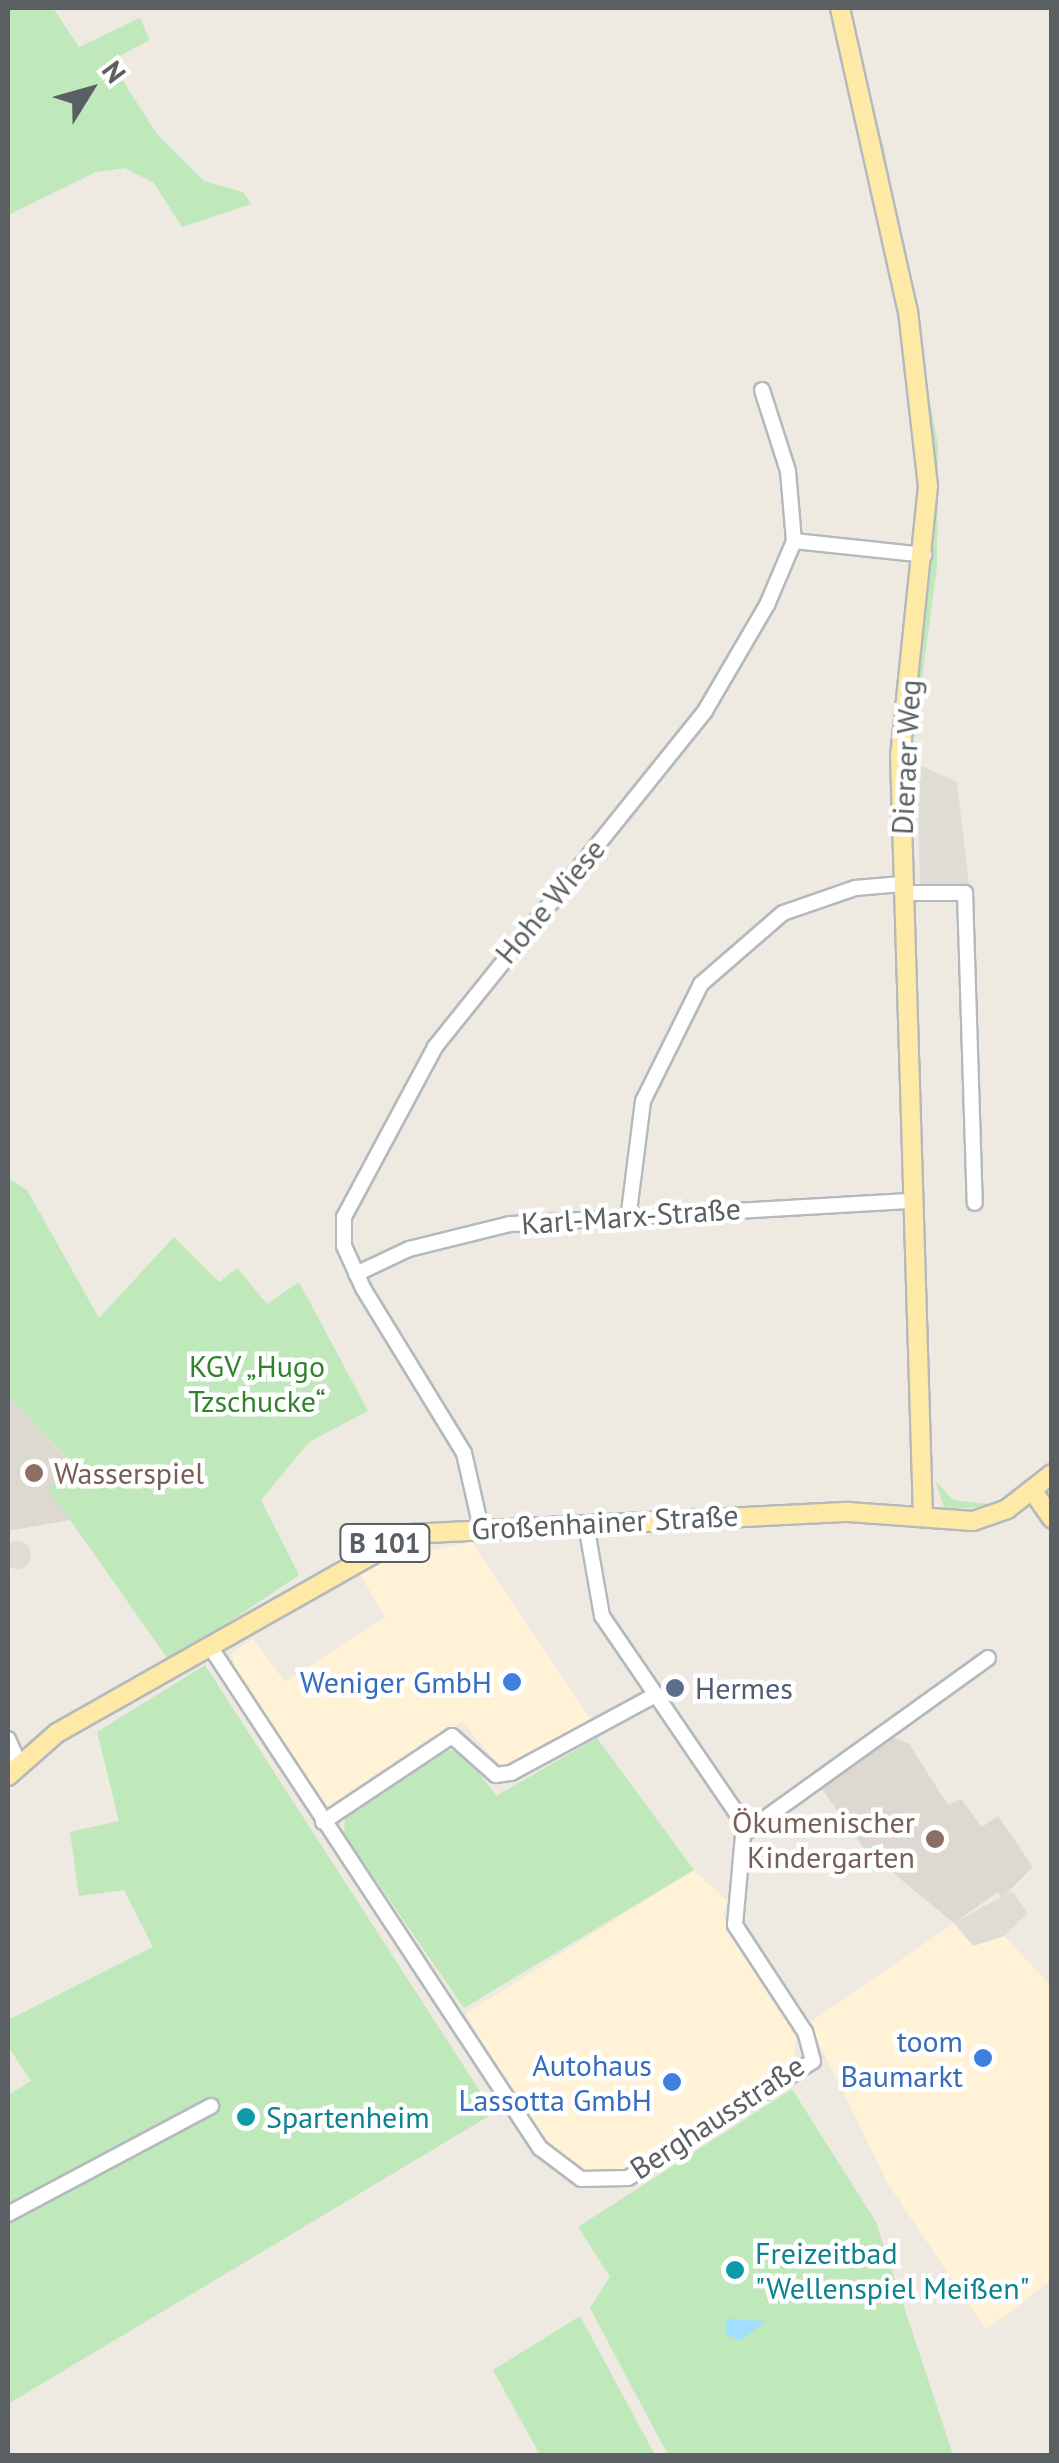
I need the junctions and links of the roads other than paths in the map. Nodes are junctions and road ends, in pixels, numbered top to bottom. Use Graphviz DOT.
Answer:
graph roads {
  1 [pos="840,8"];
  2 [pos="762,390"];
  3 [pos="794,541"];
  4 [pos="924,555"];
  5 [pos="902,889"];
  6 [pos="914,1201"];
  7 [pos="975,1203"];
  8 [pos="629,1212"];
  9 [pos="356,1274"];
  10 [pos="1052,1474"];
  11 [pos="1032,1490"];
  12 [pos="923,1516"];
  13 [pos="1052,1519"];
  14 [pos="586,1524"];
  15 [pos="482,1528"];
  16 [pos="212,1648"];
  17 [pos="988,1658"];
  18 [pos="655,1695"];
  19 [pos="8,1740"];
  20 [pos="11,1765"];
  21 [pos="322,1822"];
  22 [pos="746,1832"];
  23 [pos="211,2106"];
  24 [pos="8,2214"];
  1 -- 4 [label="main road, Dieraer Weg"];
  2 -- 3 [label="street"];
  3 -- 4 [label="street"];
  3 -- 9 [label="street, Hohe Wiese"];
  4 -- 5 [label="main road, Dieraer Weg"];
  5 -- 6 [label="main road, Dieraer Weg"];
  5 -- 7 [label="street"];
  5 -- 8 [label="street"];
  6 -- 8 [label="street, Karl-Marx-Straße"];
  6 -- 12 [label="main road, Dieraer Weg"];
  8 -- 9 [label="street, Karl-Marx-Straße"];
  9 -- 15 [label="street, Hohe Wiese"];
  10 -- 11 [label="main road, B 101"];
  11 -- 12 [label="main road, Großenhainer Straße / B 101"];
  11 -- 13 [label="main road"];
  12 -- 14 [label="main road, Großenhainer Straße / B 101"];
  14 -- 15 [label="main road, Großenhainer Straße / B 101"];
  14 -- 18 [label="street"];
  15 -- 16 [label="main road, Großenhainer Straße / B 101"];
  16 -- 20 [label="main road, Großenhainer Straße / B 101"];
  16 -- 21 [label="street, Berghausstraße"];
  17 -- 22 [label="street"];
  18 -- 21 [label="street"];
  18 -- 22 [label="street"];
  19 -- 20 [label="street"];
  21 -- 22 [label="street, Berghausstraße"];
  23 -- 24 [label="street"];
}
